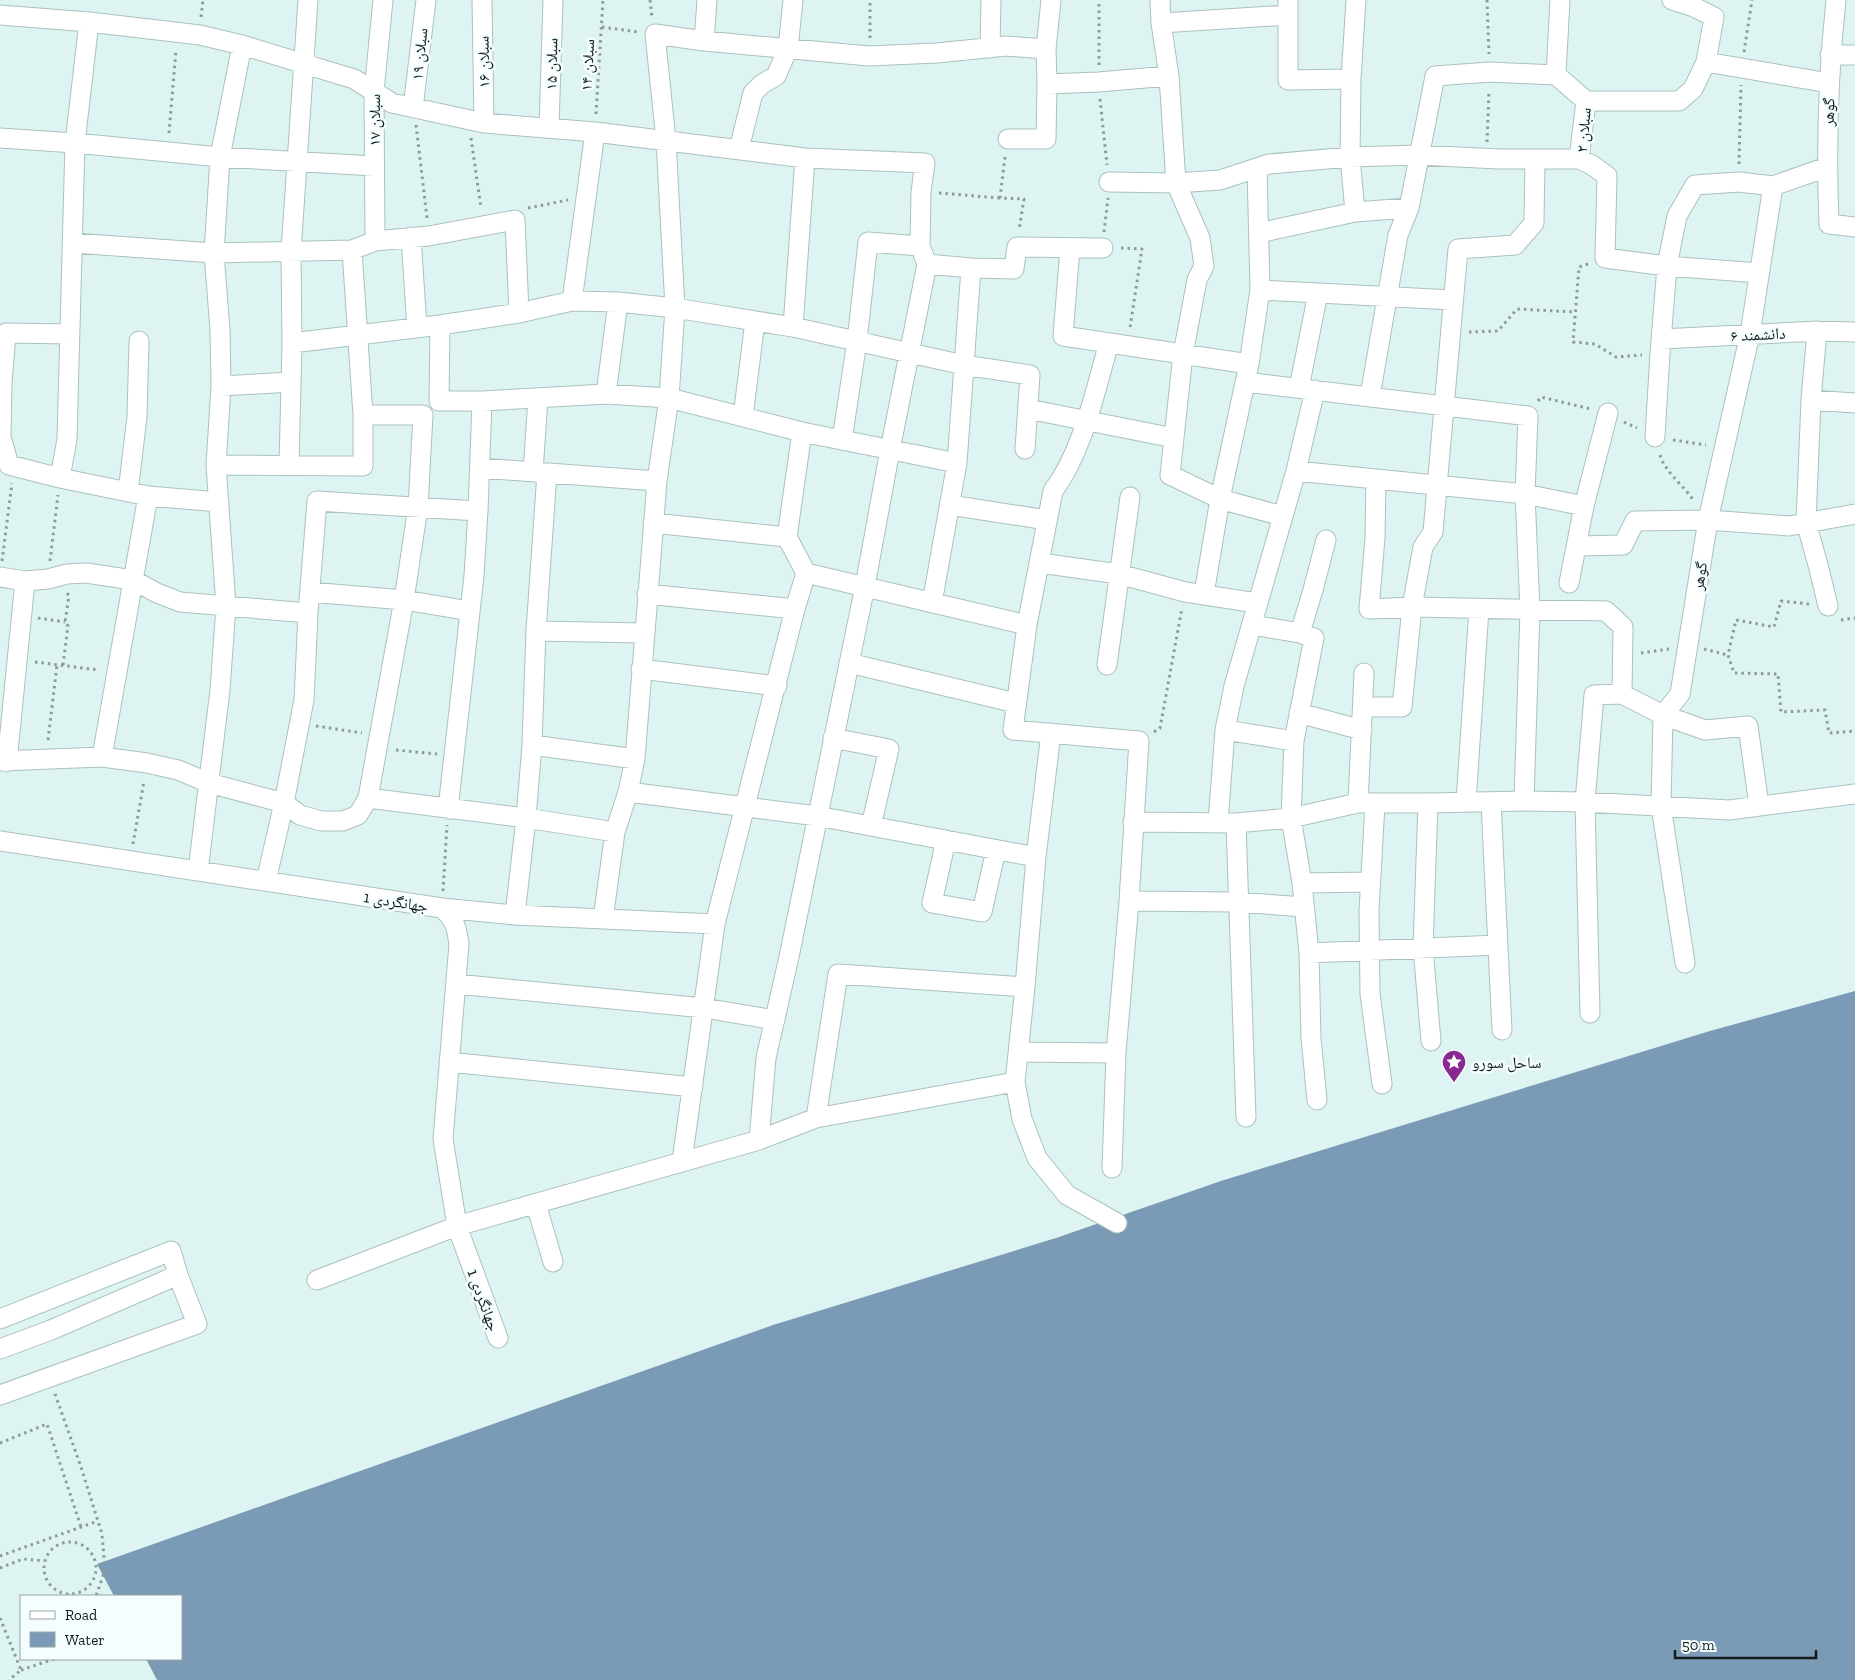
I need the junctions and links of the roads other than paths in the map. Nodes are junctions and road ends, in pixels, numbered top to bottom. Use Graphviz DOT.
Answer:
graph roads {
  1 [pos="308,0"];
  2 [pos="383,0"];
  3 [pos="426,0"];
  4 [pos="482,0"];
  5 [pos="553,0"];
  6 [pos="707,0"];
  7 [pos="793,0"];
  8 [pos="991,0"];
  9 [pos="1052,0"];
  10 [pos="1160,0"];
  11 [pos="1357,0"];
  12 [pos="1560,0"];
  13 [pos="1672,0"];
  14 [pos="1836,0"];
  15 [pos="1288,7"];
  16 [pos="0,15"];
  17 [pos="89,22"];
  18 [pos="1161,24"];
  19 [pos="704,40"];
  20 [pos="242,45"];
  21 [pos="990,48"];
  22 [pos="788,49"];
  23 [pos="1046,49"];
  24 [pos="1830,55"];
  25 [pos="1855,55"];
  26 [pos="1706,62"];
  27 [pos="303,63"];
  28 [pos="1556,75"];
  29 [pos="1169,76"];
  30 [pos="1350,79"];
  31 [pos="1829,83"];
  32 [pos="1047,84"];
  33 [pos="374,91"];
  34 [pos="1586,101"];
  35 [pos="414,108"];
  36 [pos="476,121"];
  37 [pos="550,128"];
  38 [pos="595,132"];
  39 [pos="0,138"];
  40 [pos="1008,139"];
  41 [pos="666,140"];
  42 [pos="75,143"];
  43 [pos="739,149"];
  44 [pos="1418,155"];
  45 [pos="1350,157"];
  46 [pos="220,158"];
  47 [pos="805,158"];
  48 [pos="1535,159"];
  49 [pos="1579,159"];
  50 [pos="297,162"];
  51 [pos="374,166"];
  52 [pos="1827,167"];
  53 [pos="1257,168"];
  54 [pos="1109,182"];
  55 [pos="1176,183"];
  56 [pos="1773,186"];
  57 [pos="1409,208"];
  58 [pos="1355,212"];
  59 [pos="1855,228"];
  60 [pos="1260,233"];
  61 [pos="420,237"];
  62 [pos="375,241"];
  63 [pos="73,243"];
  64 [pos="920,246"];
  65 [pos="1070,248"];
  66 [pos="1103,248"];
  67 [pos="352,250"];
  68 [pos="291,252"];
  69 [pos="214,253"];
  70 [pos="927,264"];
  71 [pos="1667,266"];
  72 [pos="971,268"];
  73 [pos="1759,273"];
  74 [pos="1260,290"];
  75 [pos="1318,293"];
  76 [pos="1388,297"];
  77 [pos="1453,300"];
  78 [pos="572,301"];
  79 [pos="618,302"];
  80 [pos="675,308"];
  81 [pos="519,313"];
  82 [pos="755,321"];
  83 [pos="440,325"];
  84 [pos="793,327"];
  85 [pos="417,328"];
  86 [pos="1817,331"];
  87 [pos="1855,332"];
  88 [pos="70,334"];
  89 [pos="1750,334"];
  90 [pos="359,336"];
  91 [pos="139,341"];
  92 [pos="857,341"];
  93 [pos="292,343"];
  94 [pos="1118,344"];
  95 [pos="1660,346"];
  96 [pos="910,352"];
  97 [pos="1183,354"];
  98 [pos="964,364"];
  99 [pos="1247,373"];
  100 [pos="291,382"];
  101 [pos="1,383"];
  102 [pos="220,386"];
  103 [pos="1307,389"];
  104 [pos="606,394"];
  105 [pos="1370,396"];
  106 [pos="538,398"];
  107 [pos="669,398"];
  108 [pos="1811,400"];
  109 [pos="482,401"];
  110 [pos="1855,403"];
  111 [pos="1444,406"];
  112 [pos="1028,409"];
  113 [pos="1608,413"];
  114 [pos="364,415"];
  115 [pos="743,417"];
  116 [pos="1086,420"];
  117 [pos="802,432"];
  118 [pos="1655,437"];
  119 [pos="1174,438"];
  120 [pos="842,440"];
  121 [pos="1025,449"];
  122 [pos="890,450"];
  123 [pos="957,463"];
  124 [pos="216,465"];
  125 [pos="289,465"];
  126 [pos="480,468"];
  127 [pos="1296,471"];
  128 [pos="540,472"];
  129 [pos="60,478"];
  130 [pos="1376,478"];
  131 [pos="657,480"];
  132 [pos="1438,484"];
  133 [pos="128,492"];
  134 [pos="1525,494"];
  135 [pos="148,496"];
  136 [pos="1130,497"];
  137 [pos="1220,499"];
  138 [pos="220,502"];
  139 [pos="950,505"];
  140 [pos="1584,506"];
  141 [pos="418,507"];
  142 [pos="478,511"];
  143 [pos="1855,514"];
  144 [pos="1282,516"];
  145 [pos="1047,520"];
  146 [pos="1708,520"];
  147 [pos="1806,522"];
  148 [pos="654,523"];
  149 [pos="787,536"];
  150 [pos="1326,540"];
  151 [pos="1578,546"];
  152 [pos="1040,563"];
  153 [pos="1,571"];
  154 [pos="806,573"];
  155 [pos="1119,574"];
  156 [pos="132,580"];
  157 [pos="24,581"];
  158 [pos="1569,583"];
  159 [pos="865,586"];
  160 [pos="310,592"];
  161 [pos="1195,593"];
  162 [pos="647,594"];
  163 [pos="404,600"];
  164 [pos="932,602"];
  165 [pos="1257,603"];
  166 [pos="226,606"];
  167 [pos="1828,606"];
  168 [pos="1412,607"];
  169 [pos="795,609"];
  170 [pos="1479,609"];
  171 [pos="1530,610"];
  172 [pos="470,611"];
  173 [pos="308,613"];
  174 [pos="1027,625"];
  175 [pos="1252,625"];
  176 [pos="536,631"];
  177 [pos="644,633"];
  178 [pos="1300,633"];
  179 [pos="849,663"];
  180 [pos="1107,665"];
  181 [pos="641,669"];
  182 [pos="1364,673"];
  183 [pos="8,684"];
  184 [pos="777,686"];
  185 [pos="1622,694"];
  186 [pos="1016,703"];
  187 [pos="1363,707"];
  188 [pos="1299,713"];
  189 [pos="1663,715"];
  190 [pos="1225,730"];
  191 [pos="1362,730"];
  192 [pos="1051,733"];
  193 [pos="833,738"];
  194 [pos="1294,741"];
  195 [pos="532,744"];
  196 [pos="102,757"];
  197 [pos="634,759"];
  198 [pos="4,762"];
  199 [pos="209,783"];
  200 [pos="628,792"];
  201 [pos="1855,794"];
  202 [pos="368,798"];
  203 [pos="1524,801"];
  204 [pos="1466,802"];
  205 [pos="1491,802"];
  206 [pos="1586,802"];
  207 [pos="284,803"];
  208 [pos="1367,803"];
  209 [pos="1428,804"];
  210 [pos="745,806"];
  211 [pos="1661,806"];
  212 [pos="1760,806"];
  213 [pos="448,810"];
  214 [pos="818,816"];
  215 [pos="526,818"];
  216 [pos="1291,818"];
  217 [pos="1133,822"];
  218 [pos="1227,823"];
  219 [pos="871,826"];
  220 [pos="615,832"];
  221 [pos="946,840"];
  222 [pos="0,841"];
  223 [pos="996,850"];
  224 [pos="1036,857"];
  225 [pos="198,870"];
  226 [pos="266,881"];
  227 [pos="1302,882"];
  228 [pos="1370,882"];
  229 [pos="1129,901"];
  230 [pos="1238,902"];
  231 [pos="1304,907"];
  232 [pos="442,908"];
  233 [pos="515,915"];
  234 [pos="603,919"];
  235 [pos="715,924"];
  236 [pos="1498,945"];
  237 [pos="1424,948"];
  238 [pos="1369,951"];
  239 [pos="1309,953"];
  240 [pos="1685,963"];
  241 [pos="456,984"];
  242 [pos="1025,987"];
  243 [pos="704,1008"];
  244 [pos="1590,1013"];
  245 [pos="775,1020"];
  246 [pos="1502,1030"];
  247 [pos="1431,1041"];
  248 [pos="1018,1052"];
  249 [pos="1116,1053"];
  250 [pos="449,1062"];
  251 [pos="1015,1082"];
  252 [pos="1382,1084"];
  253 [pos="693,1087"];
  254 [pos="1317,1100"];
  255 [pos="1246,1117"];
  256 [pos="816,1118"];
  257 [pos="759,1140"];
  258 [pos="682,1161"];
  259 [pos="1112,1168"];
  260 [pos="536,1204"];
  261 [pos="1117,1223"];
  262 [pos="457,1226"];
  263 [pos="553,1262"];
  264 [pos="178,1275"];
  265 [pos="317,1280"];
  266 [pos="41,1304"];
  267 [pos="0,1319"];
  268 [pos="51,1330"];
  269 [pos="498,1338"];
  270 [pos="0,1349"];
  271 [pos="0,1395"];
  1 -- 27 [label="street"];
  2 -- 33 [label="street, سبلان ۱۷"];
  3 -- 35 [label="street, سبلان ۱۹"];
  4 -- 36 [label="street, سبلان ۱۶"];
  5 -- 37 [label="street, سبلان ۱۵"];
  6 -- 19 [label="street"];
  7 -- 22 [label="street"];
  8 -- 21 [label="street"];
  9 -- 23 [label="street"];
  10 -- 18 [label="street"];
  11 -- 30 [label="street"];
  12 -- 28 [label="street"];
  13 -- 26 [label="street"];
  14 -- 24 [label="street, گوهر"];
  15 -- 18 [label="street"];
  15 -- 30 [label="street"];
  16 -- 17 [label="street"];
  17 -- 20 [label="street"];
  17 -- 42 [label="street"];
  18 -- 29 [label="street"];
  19 -- 22 [label="street"];
  19 -- 41 [label="street"];
  20 -- 27 [label="street"];
  20 -- 46 [label="street"];
  21 -- 22 [label="street"];
  21 -- 23 [label="street"];
  22 -- 43 [label="street"];
  23 -- 32 [label="street"];
  24 -- 25 [label="street"];
  24 -- 31 [label="street, گوهر"];
  26 -- 31 [label="street"];
  26 -- 34 [label="street"];
  27 -- 33 [label="street"];
  27 -- 50 [label="street"];
  28 -- 34 [label="street, سبلان ۲"];
  28 -- 44 [label="street"];
  29 -- 32 [label="street"];
  29 -- 55 [label="street"];
  30 -- 45 [label="street"];
  31 -- 52 [label="street, گوهر"];
  32 -- 40 [label="street"];
  33 -- 35 [label="street"];
  33 -- 51 [label="street, سبلان ۱۷"];
  34 -- 49 [label="street, سبلان ۲"];
  35 -- 36 [label="street"];
  36 -- 37 [label="street"];
  37 -- 38 [label="street"];
  38 -- 41 [label="street"];
  38 -- 78 [label="street"];
  39 -- 42 [label="street"];
  41 -- 43 [label="street"];
  41 -- 80 [label="street"];
  42 -- 46 [label="street"];
  42 -- 63 [label="street"];
  43 -- 47 [label="street"];
  44 -- 45 [label="street"];
  44 -- 48 [label="street"];
  44 -- 57 [label="street"];
  45 -- 53 [label="street"];
  45 -- 58 [label="street"];
  46 -- 50 [label="street"];
  46 -- 69 [label="street"];
  47 -- 64 [label="street"];
  47 -- 84 [label="street"];
  48 -- 49 [label="street"];
  48 -- 77 [label="street"];
  49 -- 71 [label="street, سبلان ۲"];
  50 -- 51 [label="street"];
  50 -- 68 [label="street"];
  51 -- 62 [label="street, سبلان ۱۷"];
  52 -- 56 [label="street"];
  52 -- 59 [label="street, گوهر"];
  53 -- 55 [label="street"];
  53 -- 60 [label="street"];
  54 -- 55 [label="street"];
  55 -- 97 [label="street"];
  56 -- 71 [label="street"];
  56 -- 73 [label="street, گوهر"];
  57 -- 58 [label="street"];
  57 -- 76 [label="street"];
  58 -- 60 [label="street"];
  60 -- 74 [label="street"];
  61 -- 62 [label="street"];
  61 -- 81 [label="street"];
  61 -- 85 [label="street"];
  62 -- 67 [label="street"];
  63 -- 69 [label="street"];
  63 -- 88 [label="street"];
  64 -- 70 [label="street"];
  64 -- 92 [label="street"];
  65 -- 66 [label="street"];
  65 -- 72 [label="street"];
  65 -- 94 [label="street"];
  67 -- 68 [label="street"];
  67 -- 90 [label="street"];
  68 -- 69 [label="street"];
  68 -- 93 [label="street"];
  69 -- 102 [label="street"];
  70 -- 72 [label="street"];
  70 -- 96 [label="street"];
  71 -- 73 [label="street"];
  71 -- 95 [label="street"];
  72 -- 98 [label="street"];
  73 -- 89 [label="street, گوهر"];
  74 -- 75 [label="street"];
  74 -- 99 [label="street"];
  75 -- 76 [label="street"];
  75 -- 103 [label="street"];
  76 -- 77 [label="street"];
  76 -- 105 [label="street"];
  77 -- 111 [label="street"];
  78 -- 79 [label="street"];
  78 -- 81 [label="street"];
  79 -- 80 [label="street"];
  79 -- 104 [label="street"];
  80 -- 82 [label="street"];
  80 -- 107 [label="street"];
  81 -- 83 [label="street"];
  82 -- 84 [label="street"];
  82 -- 115 [label="street"];
  83 -- 85 [label="street"];
  83 -- 109 [label="street"];
  84 -- 92 [label="street"];
  85 -- 90 [label="street"];
  86 -- 87 [label="street, دانشمند ۶"];
  86 -- 89 [label="street, دانشمند ۶"];
  86 -- 108 [label="street"];
  88 -- 101 [label="street"];
  88 -- 129 [label="street"];
  89 -- 95 [label="street, دانشمند ۶"];
  89 -- 146 [label="street, گوهر"];
  90 -- 93 [label="street"];
  90 -- 114 [label="street"];
  91 -- 133 [label="street"];
  92 -- 96 [label="street"];
  92 -- 120 [label="street"];
  93 -- 100 [label="street"];
  94 -- 97 [label="street"];
  94 -- 116 [label="street"];
  95 -- 118 [label="street"];
  96 -- 98 [label="street"];
  96 -- 122 [label="street"];
  97 -- 99 [label="street"];
  97 -- 119 [label="street"];
  98 -- 112 [label="street"];
  98 -- 123 [label="street"];
  99 -- 103 [label="street"];
  99 -- 137 [label="street"];
  100 -- 102 [label="street"];
  100 -- 125 [label="street"];
  101 -- 129 [label="street"];
  102 -- 124 [label="street"];
  103 -- 105 [label="street"];
  103 -- 127 [label="street"];
  104 -- 106 [label="street"];
  104 -- 107 [label="street"];
  105 -- 111 [label="street"];
  106 -- 109 [label="street"];
  106 -- 128 [label="street"];
  107 -- 115 [label="street"];
  107 -- 131 [label="street"];
  108 -- 110 [label="street"];
  108 -- 147 [label="street"];
  109 -- 126 [label="street"];
  111 -- 132 [label="street"];
  111 -- 134 [label="street"];
  112 -- 116 [label="street"];
  112 -- 121 [label="street"];
  113 -- 140 [label="street"];
  114 -- 125 [label="street"];
  114 -- 141 [label="street"];
  115 -- 117 [label="street"];
  116 -- 119 [label="street"];
  116 -- 145 [label="street"];
  117 -- 120 [label="street"];
  117 -- 149 [label="street"];
  119 -- 137 [label="street"];
  120 -- 122 [label="street"];
  122 -- 123 [label="street"];
  122 -- 159 [label="street"];
  123 -- 139 [label="street"];
  124 -- 125 [label="street"];
  124 -- 138 [label="street"];
  126 -- 128 [label="street"];
  126 -- 142 [label="street"];
  127 -- 130 [label="street"];
  127 -- 144 [label="street"];
  128 -- 131 [label="street"];
  128 -- 176 [label="street"];
  129 -- 133 [label="street"];
  130 -- 132 [label="street"];
  130 -- 168 [label="street"];
  131 -- 148 [label="street"];
  132 -- 134 [label="street"];
  132 -- 168 [label="street"];
  133 -- 135 [label="street"];
  134 -- 140 [label="street"];
  134 -- 171 [label="street"];
  135 -- 138 [label="street"];
  135 -- 156 [label="street"];
  136 -- 155 [label="street"];
  137 -- 144 [label="street"];
  137 -- 161 [label="street"];
  138 -- 166 [label="street"];
  139 -- 145 [label="street"];
  139 -- 164 [label="street"];
  140 -- 151 [label="street"];
  141 -- 142 [label="street"];
  141 -- 160 [label="street"];
  141 -- 163 [label="street"];
  142 -- 172 [label="street"];
  143 -- 147 [label="street"];
  144 -- 165 [label="street"];
  145 -- 152 [label="street"];
  146 -- 147 [label="street"];
  146 -- 151 [label="street"];
  146 -- 189 [label="street, گوهر"];
  147 -- 167 [label="street"];
  148 -- 149 [label="street"];
  148 -- 162 [label="street"];
  149 -- 154 [label="street"];
  150 -- 178 [label="street"];
  151 -- 158 [label="street"];
  152 -- 155 [label="street"];
  152 -- 174 [label="street"];
  153 -- 157 [label="street"];
  154 -- 159 [label="street"];
  154 -- 169 [label="street"];
  155 -- 161 [label="street"];
  155 -- 180 [label="street"];
  156 -- 157 [label="street"];
  156 -- 166 [label="street"];
  156 -- 196 [label="street"];
  157 -- 183 [label="street"];
  159 -- 164 [label="street"];
  159 -- 179 [label="street"];
  160 -- 163 [label="street"];
  160 -- 173 [label="street"];
  161 -- 165 [label="street"];
  162 -- 169 [label="street"];
  162 -- 177 [label="street"];
  163 -- 172 [label="street"];
  163 -- 202 [label="street"];
  164 -- 174 [label="street"];
  165 -- 175 [label="street"];
  166 -- 173 [label="street"];
  166 -- 199 [label="street"];
  168 -- 170 [label="street"];
  168 -- 187 [label="street"];
  169 -- 184 [label="street"];
  170 -- 171 [label="street"];
  170 -- 204 [label="street"];
  171 -- 185 [label="street"];
  171 -- 203 [label="street"];
  172 -- 213 [label="street"];
  173 -- 207 [label="street"];
  174 -- 186 [label="street"];
  175 -- 178 [label="street"];
  175 -- 190 [label="street"];
  176 -- 177 [label="street"];
  176 -- 195 [label="street"];
  177 -- 181 [label="street"];
  178 -- 188 [label="street"];
  179 -- 186 [label="street"];
  179 -- 193 [label="street"];
  181 -- 184 [label="street"];
  181 -- 197 [label="street"];
  182 -- 187 [label="street"];
  183 -- 198 [label="street"];
  184 -- 210 [label="street"];
  185 -- 189 [label="street"];
  185 -- 206 [label="street"];
  186 -- 192 [label="street"];
  187 -- 191 [label="street"];
  188 -- 191 [label="street"];
  188 -- 194 [label="street"];
  189 -- 211 [label="street"];
  189 -- 212 [label="street"];
  190 -- 194 [label="street"];
  190 -- 218 [label="street"];
  191 -- 208 [label="street"];
  192 -- 217 [label="street"];
  192 -- 224 [label="street"];
  193 -- 214 [label="street"];
  193 -- 219 [label="street"];
  194 -- 216 [label="street"];
  195 -- 197 [label="street"];
  195 -- 215 [label="street"];
  196 -- 198 [label="street"];
  196 -- 199 [label="street"];
  197 -- 200 [label="street"];
  199 -- 207 [label="street"];
  199 -- 225 [label="street"];
  200 -- 210 [label="street"];
  200 -- 220 [label="street"];
  201 -- 212 [label="street"];
  202 -- 207 [label="street"];
  202 -- 213 [label="street"];
  203 -- 205 [label="street"];
  203 -- 206 [label="street"];
  204 -- 205 [label="street"];
  204 -- 209 [label="street"];
  205 -- 236 [label="street"];
  206 -- 211 [label="street"];
  206 -- 244 [label="street"];
  207 -- 226 [label="street"];
  208 -- 209 [label="street"];
  208 -- 216 [label="street"];
  208 -- 228 [label="street"];
  209 -- 237 [label="street"];
  210 -- 214 [label="street"];
  210 -- 235 [label="street"];
  211 -- 212 [label="street"];
  211 -- 240 [label="street"];
  213 -- 215 [label="street"];
  214 -- 219 [label="street"];
  214 -- 245 [label="street"];
  215 -- 220 [label="street"];
  215 -- 233 [label="street"];
  216 -- 218 [label="street"];
  216 -- 227 [label="street"];
  217 -- 218 [label="street"];
  217 -- 229 [label="street"];
  218 -- 230 [label="street"];
  219 -- 221 [label="street"];
  220 -- 234 [label="street"];
  221 -- 223 [label="street"];
  221 -- 223 [label="street"];
  222 -- 225 [label="street, جهانگردی 1"];
  223 -- 224 [label="street"];
  224 -- 242 [label="street"];
  225 -- 226 [label="street, جهانگردی 1"];
  226 -- 232 [label="street, جهانگردی 1"];
  227 -- 228 [label="street"];
  227 -- 231 [label="street"];
  228 -- 238 [label="street"];
  229 -- 230 [label="street"];
  229 -- 249 [label="street"];
  230 -- 231 [label="street"];
  230 -- 255 [label="street"];
  231 -- 239 [label="street"];
  232 -- 233 [label="street"];
  232 -- 241 [label="street, جهانگردی 1"];
  233 -- 234 [label="street"];
  234 -- 235 [label="street"];
  235 -- 243 [label="street"];
  236 -- 237 [label="street"];
  236 -- 246 [label="street"];
  237 -- 238 [label="street"];
  237 -- 247 [label="street"];
  238 -- 239 [label="street"];
  238 -- 252 [label="street"];
  239 -- 254 [label="street"];
  241 -- 243 [label="street"];
  241 -- 250 [label="street, جهانگردی 1"];
  242 -- 248 [label="street"];
  242 -- 256 [label="street"];
  243 -- 245 [label="street"];
  243 -- 253 [label="street"];
  245 -- 257 [label="street"];
  248 -- 249 [label="street"];
  248 -- 251 [label="street"];
  249 -- 259 [label="street"];
  250 -- 253 [label="street"];
  250 -- 262 [label="street, جهانگردی 1"];
  251 -- 256 [label="street"];
  251 -- 261 [label="street"];
  253 -- 258 [label="street"];
  256 -- 257 [label="street"];
  257 -- 258 [label="street"];
  258 -- 260 [label="street"];
  260 -- 262 [label="street"];
  260 -- 263 [label="street"];
  262 -- 265 [label="street"];
  262 -- 269 [label="street, جهانگردی 1"];
  264 -- 266 [label="street"];
  264 -- 268 [label="street"];
  264 -- 271 [label="street"];
  266 -- 267 [label="street"];
  266 -- 268 [label="street"];
  268 -- 270 [label="street"];
}
